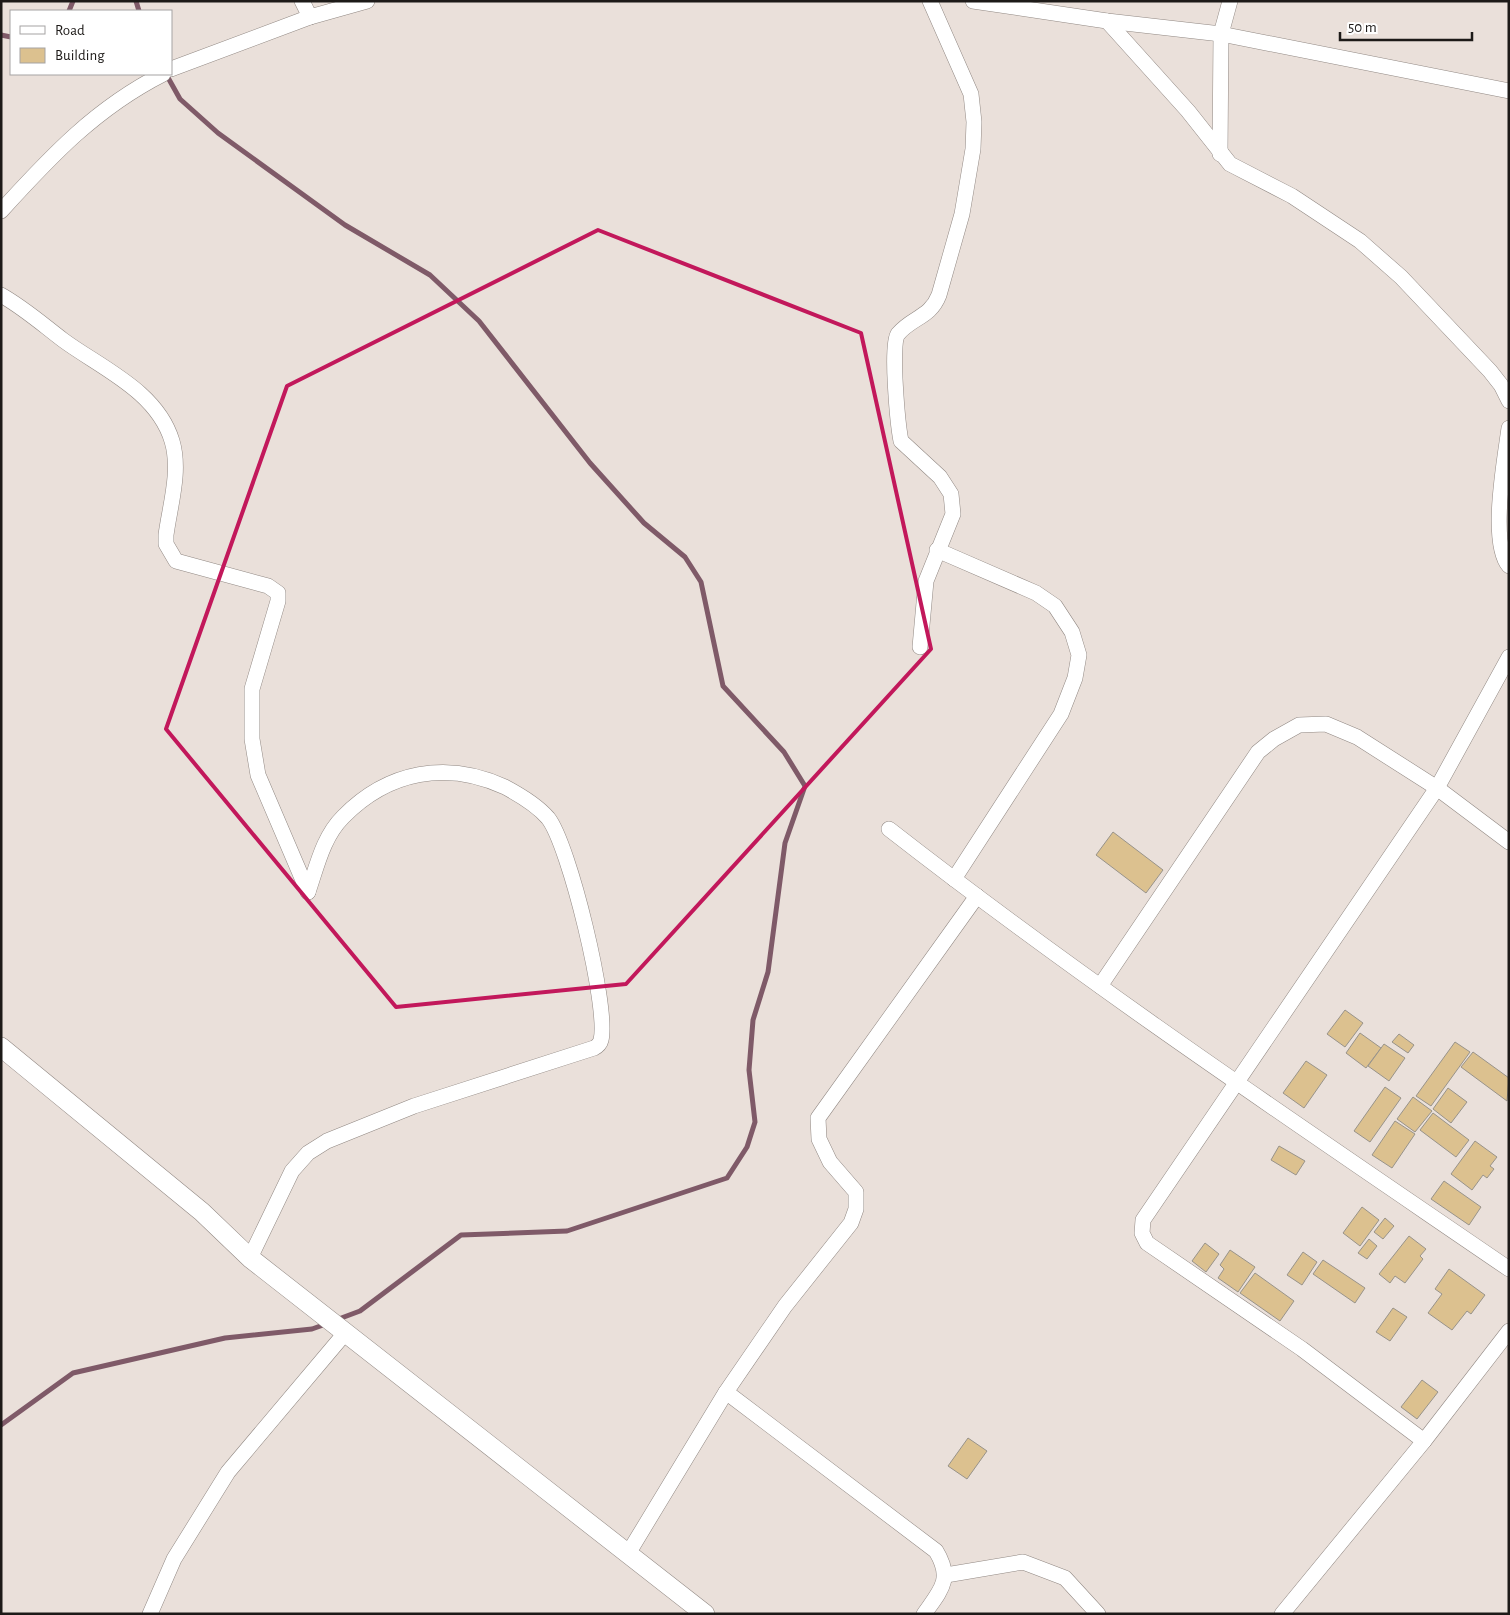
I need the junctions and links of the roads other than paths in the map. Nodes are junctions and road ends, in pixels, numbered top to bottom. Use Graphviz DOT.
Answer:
graph roads {
  1 [pos="302,1"];
  2 [pos="367,1"];
  3 [pos="930,1"];
  4 [pos="973,1"];
  5 [pos="1230,1"];
  6 [pos="310,17"];
  7 [pos="1107,21"];
  8 [pos="1221,34"];
  9 [pos="172,69"];
  10 [pos="161,75"];
  11 [pos="1509,90"];
  12 [pos="1220,154"];
  13 [pos="1,210"];
  14 [pos="1,295"];
  15 [pos="1509,401"];
  16 [pos="1509,428"];
  17 [pos="1506,471"];
  18 [pos="937,550"];
  19 [pos="1509,566"];
  20 [pos="920,646"];
  21 [pos="1509,657"];
  22 [pos="1437,788"];
  23 [pos="890,828"];
  24 [pos="1509,842"];
  25 [pos="954,879"];
  26 [pos="978,896"];
  27 [pos="1100,986"];
  28 [pos="1,1047"];
  29 [pos="1237,1083"];
  30 [pos="250,1258"];
  31 [pos="1509,1269"];
  32 [pos="1509,1331"];
  33 [pos="346,1332"];
  34 [pos="726,1392"];
  35 [pos="1424,1441"];
  36 [pos="629,1552"];
  37 [pos="946,1575"];
  38 [pos="693,1610"];
  39 [pos="150,1614"];
  40 [pos="924,1614"];
  41 [pos="1098,1614"];
  42 [pos="1282,1614"];
  1 -- 6 [label="street"];
  2 -- 6 [label="street"];
  3 -- 18 [label="street"];
  4 -- 7 [label="street"];
  5 -- 8 [label="street"];
  6 -- 9 [label="street"];
  7 -- 8 [label="street"];
  7 -- 12 [label="street"];
  8 -- 11 [label="street"];
  8 -- 12 [label="street"];
  10 -- 13 [label="street"];
  12 -- 15 [label="street"];
  14 -- 30 [label="street"];
  16 -- 17 [label="street"];
  17 -- 19 [label="street"];
  18 -- 20 [label="street"];
  18 -- 25 [label="street"];
  21 -- 22 [label="street"];
  22 -- 24 [label="street"];
  22 -- 27 [label="street"];
  22 -- 29 [label="street"];
  23 -- 25 [label="street"];
  25 -- 26 [label="street"];
  26 -- 27 [label="street"];
  26 -- 34 [label="street"];
  27 -- 29 [label="street"];
  28 -- 30 [label="street"];
  29 -- 31 [label="street"];
  29 -- 35 [label="street"];
  30 -- 33 [label="street"];
  32 -- 35 [label="street"];
  33 -- 36 [label="street"];
  33 -- 39 [label="street"];
  34 -- 36 [label="street"];
  34 -- 37 [label="street"];
  35 -- 42 [label="street"];
  36 -- 38 [label="street"];
  37 -- 40 [label="street"];
  37 -- 41 [label="street"];
}
